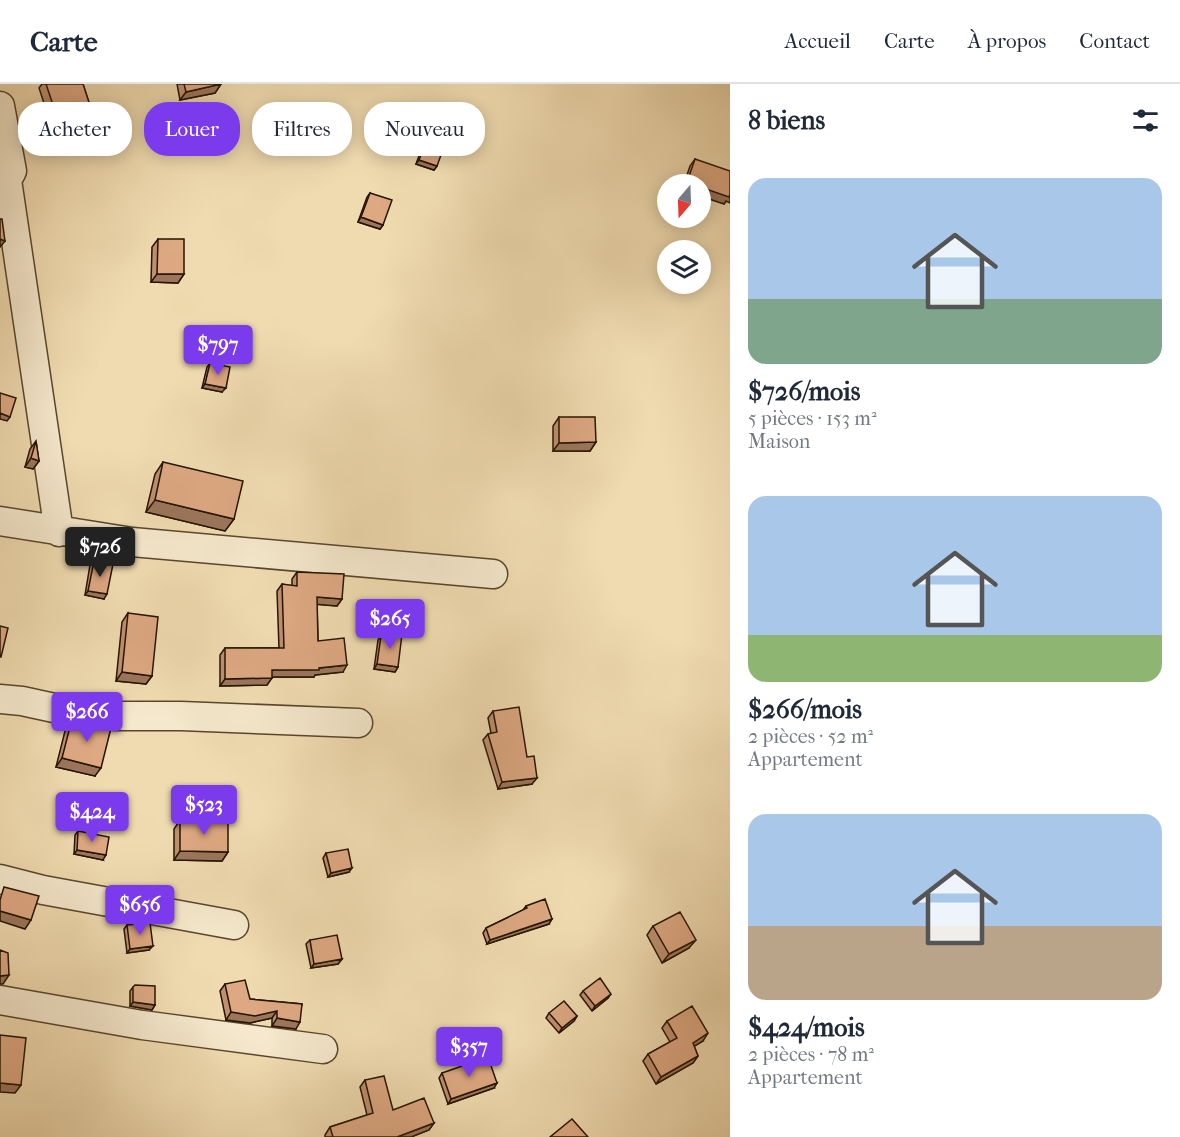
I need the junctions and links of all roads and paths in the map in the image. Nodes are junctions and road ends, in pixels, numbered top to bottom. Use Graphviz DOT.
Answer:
graph roads {
  1 [pos="0,106"];
  2 [pos="3,179"];
  3 [pos="0,521"];
  4 [pos="59,531"];
  5 [pos="493,574"];
  6 [pos="0,699"];
  7 [pos="358,723"];
  8 [pos="0,879"];
  9 [pos="234,925"];
  10 [pos="0,1000"];
  11 [pos="323,1049"];
  1 -- 2 [label="street"];
  2 -- 4 [label="street"];
  3 -- 4 [label="street"];
  4 -- 5 [label="street"];
  6 -- 7 [label="street"];
  8 -- 9 [label="street"];
  10 -- 11 [label="street"];
}
